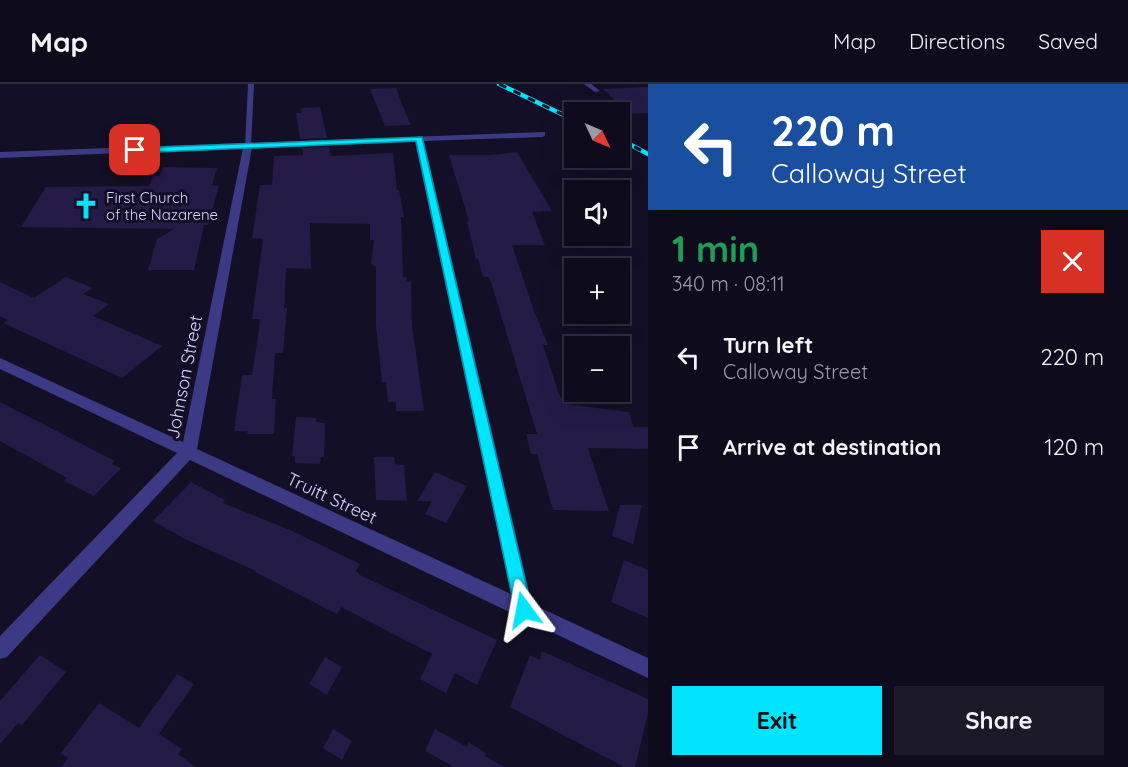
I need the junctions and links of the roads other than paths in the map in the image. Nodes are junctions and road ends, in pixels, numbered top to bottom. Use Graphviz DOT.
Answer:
graph roads {
  1 [pos="251,84"];
  2 [pos="587,84"];
  3 [pos="597,92"];
  4 [pos="542,134"];
  5 [pos="419,139"];
  6 [pos="248,146"];
  7 [pos="0,155"];
  8 [pos="0,363"];
  9 [pos="189,451"];
  10 [pos="524,610"];
  11 [pos="0,650"];
  12 [pos="648,668"];
  1 -- 6 [label="lane"];
  2 -- 3 [label="lane"];
  4 -- 5 [label="street"];
  5 -- 6 [label="street"];
  5 -- 10 [label="street"];
  6 -- 7 [label="street"];
  6 -- 9 [label="street, Johnson Street"];
  8 -- 9 [label="street, Truitt Street"];
  9 -- 10 [label="street, Truitt Street"];
  9 -- 11 [label="street, Johnson Street"];
  10 -- 12 [label="street, Truitt Street"];
}
